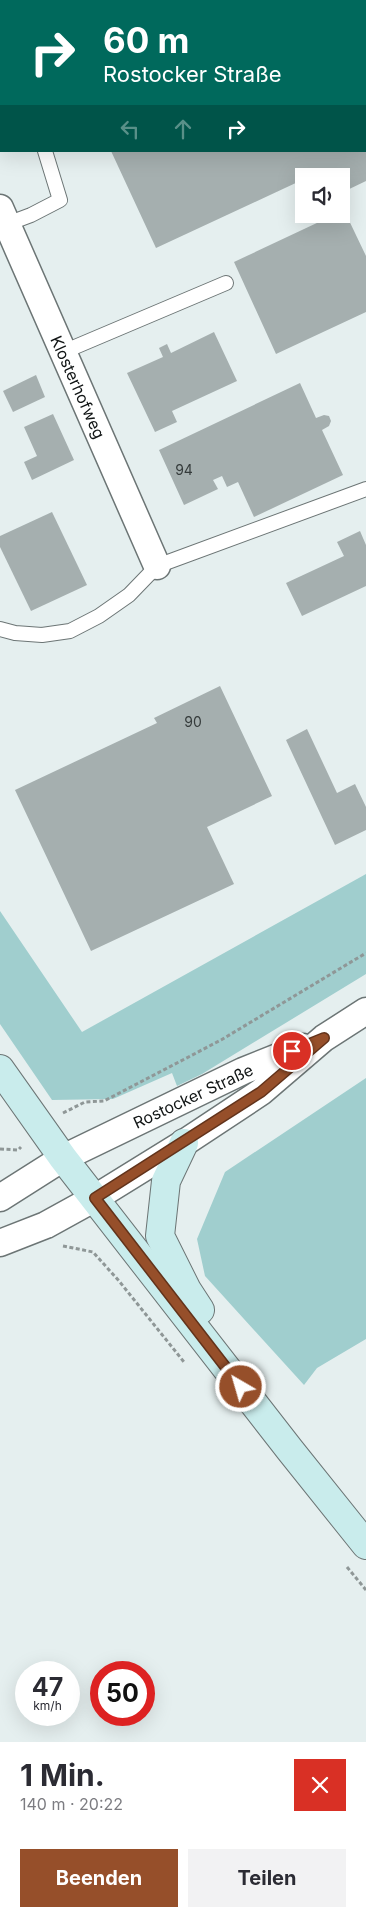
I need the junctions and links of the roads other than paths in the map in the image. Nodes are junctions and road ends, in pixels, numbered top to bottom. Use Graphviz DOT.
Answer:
graph roads {
  1 [pos="45,152"];
  2 [pos="4,216"];
  3 [pos="226,283"];
  4 [pos="63,352"];
  5 [pos="366,489"];
  6 [pos="157,566"];
  7 [pos="0,629"];
  8 [pos="366,1011"];
  9 [pos="324,1038"];
  10 [pos="0,1069"];
  11 [pos="184,1142"];
  12 [pos="64,1158"];
  13 [pos="0,1198"];
  14 [pos="95,1198"];
  15 [pos="0,1242"];
  16 [pos="290,1450"];
  17 [pos="366,1545"];
  1 -- 2 [label="lane"];
  2 -- 4 [label="street, Klosterhofweg"];
  3 -- 4 [label="lane"];
  4 -- 6 [label="street, Klosterhofweg"];
  5 -- 6 [label="lane"];
  6 -- 7 [label="lane"];
  8 -- 9 [label="street, Rostocker Straße"];
  9 -- 11 [label="street, Rostocker Straße"];
  9 -- 12 [label="street, Rostocker Straße"];
  10 -- 12 [label="main road"];
  11 -- 14 [label="street, Rostocker Straße"];
  11 -- 16 [label="main road"];
  12 -- 13 [label="street, Rostocker Straße"];
  12 -- 14 [label="main road"];
  14 -- 15 [label="street, Rostocker Straße"];
  14 -- 16 [label="main road"];
  16 -- 17 [label="main road"];
}
